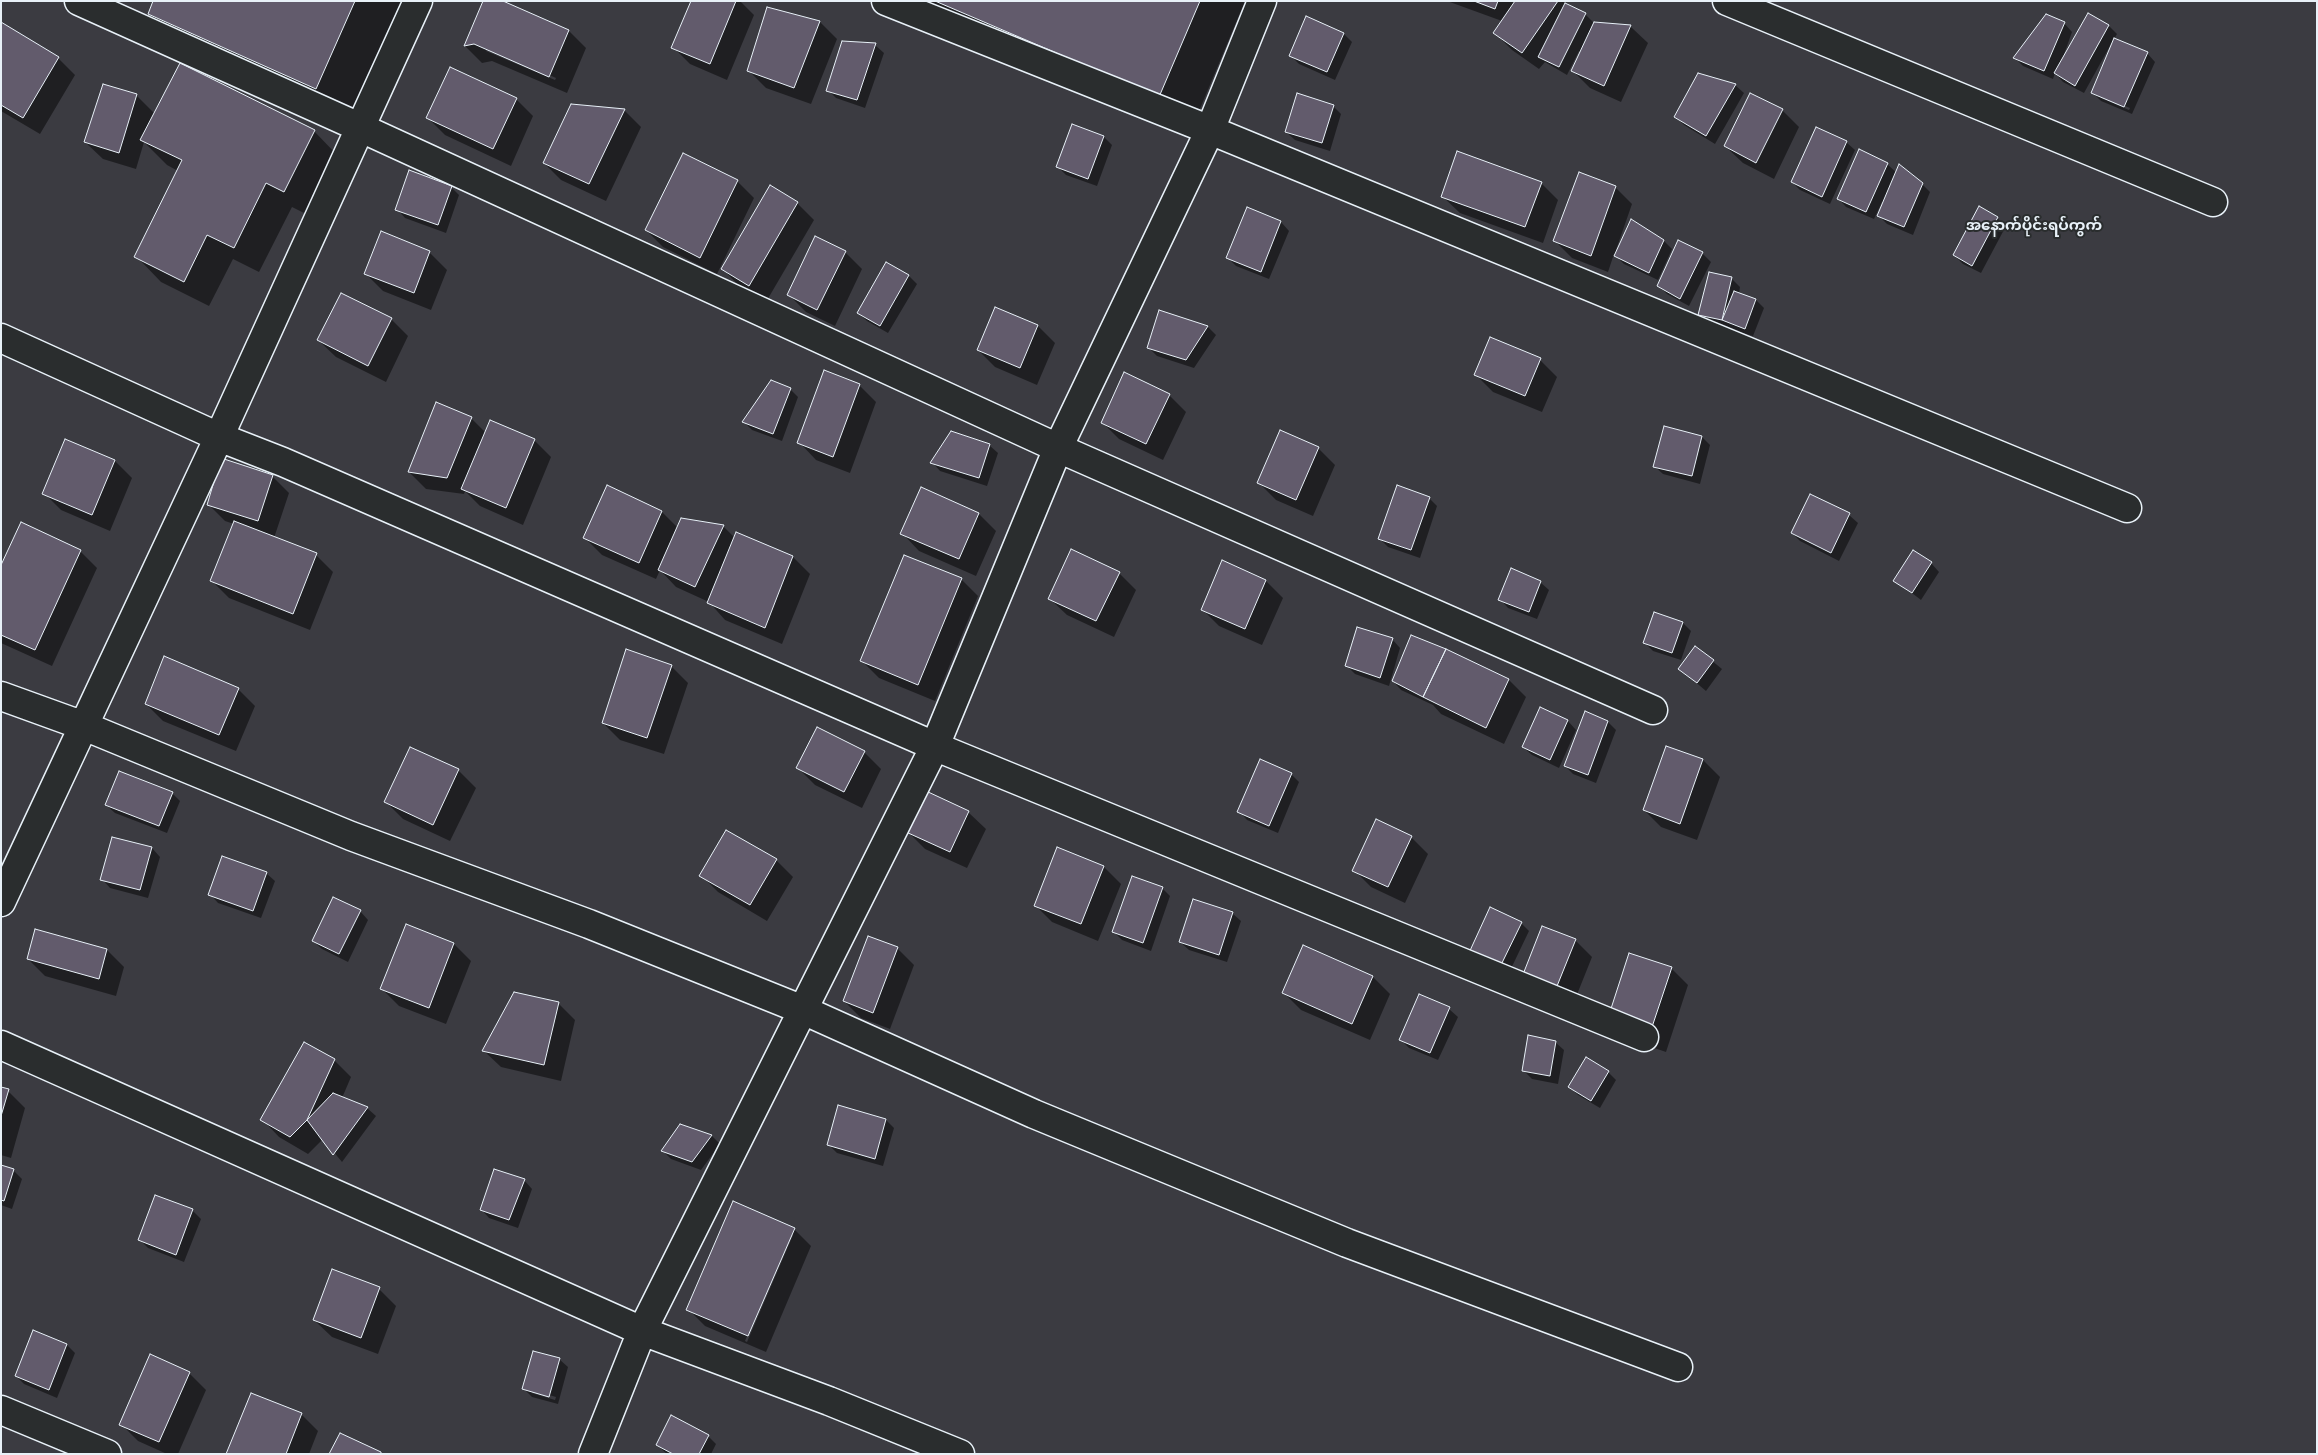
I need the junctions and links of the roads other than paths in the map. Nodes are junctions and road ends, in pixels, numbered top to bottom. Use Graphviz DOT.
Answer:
graph roads {
  1 [pos="79,1"];
  2 [pos="418,1"];
  3 [pos="886,1"];
  4 [pos="1262,1"];
  5 [pos="1727,1"];
  6 [pos="359,127"];
  7 [pos="1210,130"];
  8 [pos="2213,202"];
  9 [pos="1,338"];
  10 [pos="219,437"];
  11 [pos="1058,448"];
  12 [pos="2127,508"];
  13 [pos="1,696"];
  14 [pos="1653,710"];
  15 [pos="84,726"];
  16 [pos="935,746"];
  17 [pos="1,902"];
  18 [pos="803,1010"];
  19 [pos="1644,1037"];
  20 [pos="1,1045"];
  21 [pos="642,1332"];
  22 [pos="1678,1368"];
  23 [pos="1,1410"];
  24 [pos="107,1454"];
  25 [pos="593,1454"];
  26 [pos="960,1454"];
  1 -- 6 [label="street"];
  2 -- 6 [label="street"];
  3 -- 7 [label="street"];
  4 -- 7 [label="street"];
  5 -- 8 [label="street"];
  6 -- 10 [label="street"];
  6 -- 11 [label="street"];
  7 -- 11 [label="street"];
  7 -- 12 [label="street"];
  9 -- 10 [label="street"];
  10 -- 15 [label="street"];
  10 -- 16 [label="street"];
  11 -- 14 [label="street"];
  11 -- 16 [label="street"];
  13 -- 15 [label="street"];
  15 -- 17 [label="street"];
  15 -- 18 [label="street"];
  16 -- 18 [label="street"];
  16 -- 19 [label="street"];
  18 -- 21 [label="street"];
  18 -- 22 [label="street"];
  20 -- 21 [label="street"];
  21 -- 25 [label="street"];
  21 -- 26 [label="street"];
  23 -- 24 [label="street"];
}
